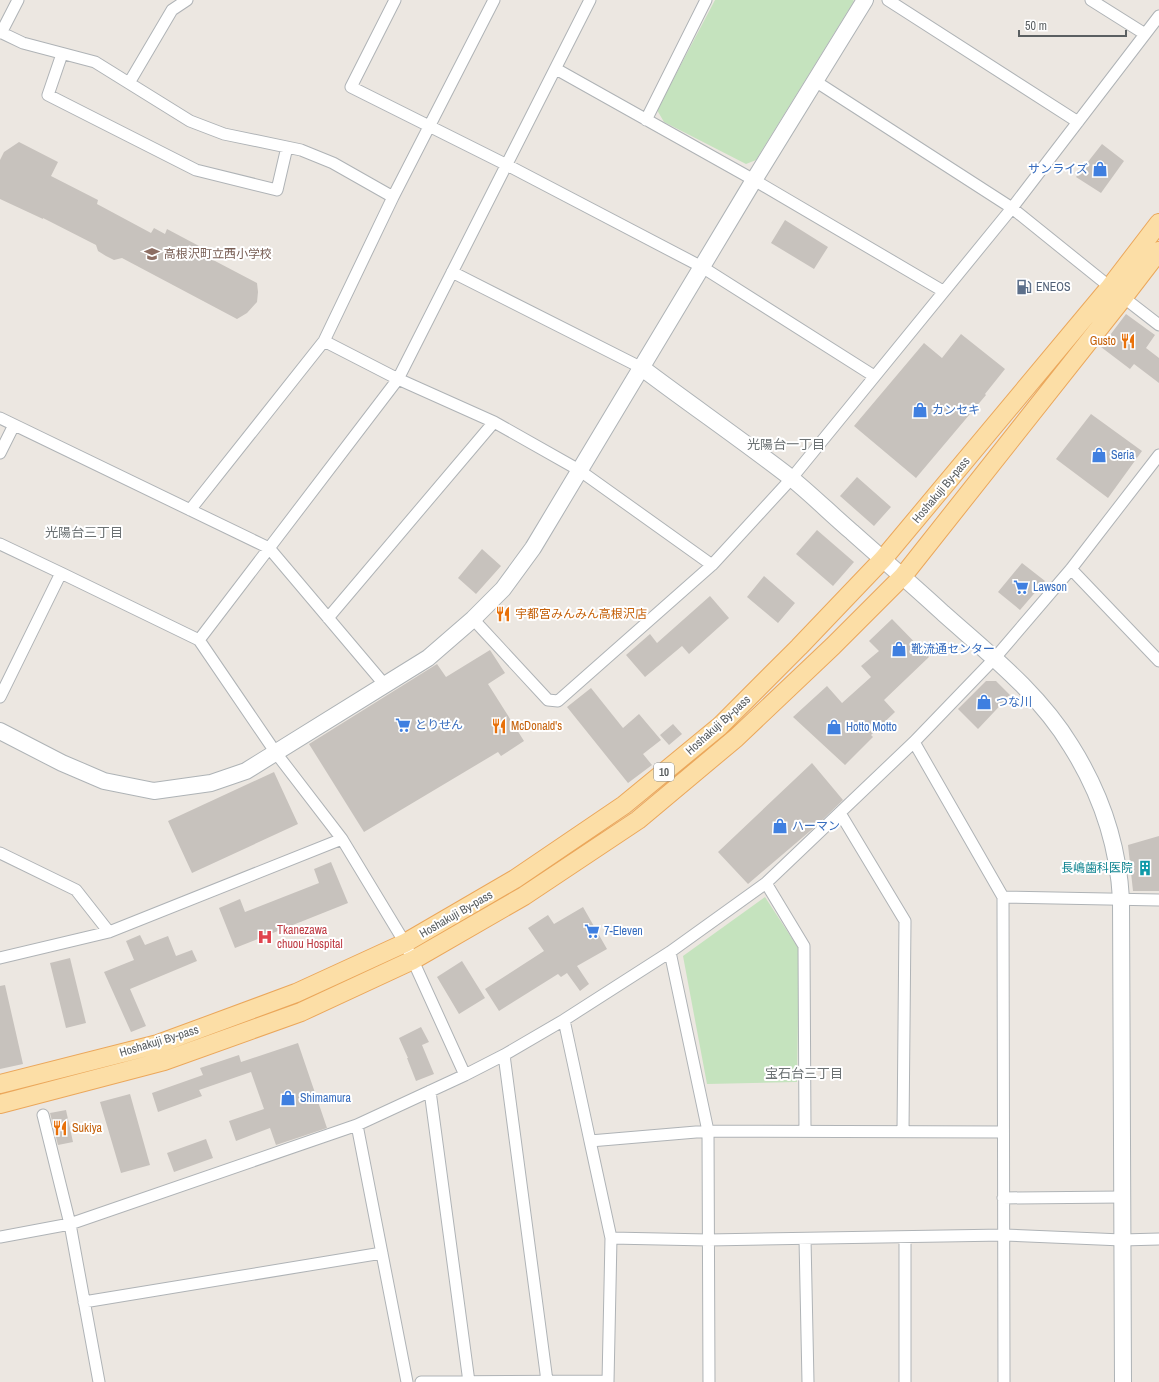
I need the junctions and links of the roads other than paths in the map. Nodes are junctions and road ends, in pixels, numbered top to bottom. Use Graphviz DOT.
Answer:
graph roads {
  1 [pos="18,0"];
  2 [pos="187,0"];
  3 [pos="395,0"];
  4 [pos="494,0"];
  5 [pos="590,0"];
  6 [pos="706,0"];
  7 [pos="865,0"];
  8 [pos="888,0"];
  9 [pos="1091,0"];
  10 [pos="1159,16"];
  11 [pos="1,33"];
  12 [pos="1145,34"];
  13 [pos="62,54"];
  14 [pos="556,69"];
  15 [pos="815,81"];
  16 [pos="129,83"];
  17 [pos="646,120"];
  18 [pos="1078,122"];
  19 [pos="429,126"];
  20 [pos="287,147"];
  21 [pos="506,165"];
  22 [pos="754,180"];
  23 [pos="393,197"];
  24 [pos="1012,208"];
  25 [pos="1159,223"];
  26 [pos="1159,250"];
  27 [pos="702,267"];
  28 [pos="452,272"];
  29 [pos="943,291"];
  30 [pos="1117,292"];
  31 [pos="1159,325"];
  32 [pos="324,341"];
  33 [pos="642,368"];
  34 [pos="874,376"];
  35 [pos="398,379"];
  36 [pos="0,418"];
  37 [pos="494,422"];
  38 [pos="14,424"];
  39 [pos="0,453"];
  40 [pos="1159,454"];
  41 [pos="579,470"];
  42 [pos="791,479"];
  43 [pos="190,510"];
  44 [pos="0,544"];
  45 [pos="268,548"];
  46 [pos="883,559"];
  47 [pos="712,565"];
  48 [pos="1071,569"];
  49 [pos="61,573"];
  50 [pos="903,576"];
  51 [pos="328,618"];
  52 [pos="473,618"];
  53 [pos="199,640"];
  54 [pos="994,659"];
  55 [pos="1159,661"];
  56 [pos="384,684"];
  57 [pos="0,697"];
  58 [pos="0,731"];
  59 [pos="914,742"];
  60 [pos="276,753"];
  61 [pos="840,813"];
  62 [pos="342,839"];
  63 [pos="0,853"];
  64 [pos="766,883"];
  65 [pos="1003,897"];
  66 [pos="1121,899"];
  67 [pos="1159,900"];
  68 [pos="109,932"];
  69 [pos="405,943"];
  70 [pos="670,952"];
  71 [pos="0,958"];
  72 [pos="413,960"];
  73 [pos="564,1020"];
  74 [pos="504,1055"];
  75 [pos="465,1075"];
  76 [pos="0,1084"];
  77 [pos="430,1091"];
  78 [pos="0,1104"];
  79 [pos="43,1115"];
  80 [pos="357,1125"];
  81 [pos="805,1130"];
  82 [pos="708,1131"];
  83 [pos="903,1131"];
  84 [pos="1003,1132"];
  85 [pos="590,1142"];
  86 [pos="1004,1198"];
  87 [pos="1122,1198"];
  88 [pos="70,1224"];
  89 [pos="1004,1235"];
  90 [pos="0,1237"];
  91 [pos="905,1237"];
  92 [pos="611,1238"];
  93 [pos="805,1239"];
  94 [pos="1159,1239"];
  95 [pos="708,1240"];
  96 [pos="1122,1240"];
  97 [pos="382,1253"];
  98 [pos="84,1302"];
  99 [pos="547,1381"];
  100 [pos="608,1381"];
  101 [pos="99,1382"];
  102 [pos="407,1382"];
  103 [pos="420,1382"];
  104 [pos="469,1382"];
  105 [pos="709,1382"];
  106 [pos="808,1382"];
  107 [pos="905,1382"];
  108 [pos="1004,1382"];
  109 [pos="1123,1382"];
  1 -- 11 [label="street"];
  2 -- 16 [label="street"];
  3 -- 19 [label="street"];
  4 -- 19 [label="street"];
  5 -- 14 [label="street"];
  6 -- 17 [label="street"];
  7 -- 15 [label="street"];
  8 -- 18 [label="street"];
  9 -- 12 [label="street"];
  10 -- 12 [label="street"];
  11 -- 13 [label="street"];
  12 -- 18 [label="street"];
  13 -- 16 [label="street"];
  13 -- 20 [label="street"];
  14 -- 17 [label="street"];
  14 -- 21 [label="street"];
  15 -- 22 [label="street"];
  15 -- 24 [label="street"];
  16 -- 20 [label="street"];
  17 -- 22 [label="street"];
  18 -- 24 [label="street"];
  19 -- 21 [label="street"];
  19 -- 23 [label="street"];
  20 -- 23 [label="street"];
  21 -- 27 [label="street"];
  21 -- 28 [label="street"];
  22 -- 27 [label="street"];
  22 -- 29 [label="street"];
  23 -- 32 [label="street"];
  24 -- 29 [label="street"];
  24 -- 30 [label="street"];
  25 -- 30 [label="main road, Hoshakuji By-pass / 10"];
  26 -- 30 [label="main road, Hoshakuji By-pass / 10"];
  27 -- 33 [label="street"];
  27 -- 34 [label="street"];
  28 -- 33 [label="street"];
  28 -- 35 [label="street"];
  29 -- 34 [label="street"];
  30 -- 31 [label="street"];
  30 -- 46 [label="main road, Hoshakuji By-pass / 10"];
  30 -- 50 [label="main road, Hoshakuji By-pass / 10"];
  32 -- 35 [label="street"];
  32 -- 43 [label="street"];
  33 -- 41 [label="street"];
  33 -- 42 [label="street"];
  34 -- 42 [label="street"];
  35 -- 37 [label="street"];
  35 -- 45 [label="street"];
  36 -- 38 [label="street"];
  37 -- 41 [label="street"];
  37 -- 51 [label="street"];
  38 -- 39 [label="street"];
  38 -- 43 [label="street"];
  40 -- 48 [label="street"];
  41 -- 47 [label="street"];
  41 -- 52 [label="street"];
  42 -- 46 [label="street"];
  42 -- 47 [label="street"];
  43 -- 45 [label="street"];
  44 -- 49 [label="street"];
  45 -- 51 [label="street"];
  45 -- 53 [label="street"];
  46 -- 50 [label="street"];
  46 -- 69 [label="main road, Hoshakuji By-pass / 10"];
  47 -- 52 [label="street"];
  48 -- 54 [label="street"];
  48 -- 55 [label="street"];
  49 -- 53 [label="street"];
  49 -- 57 [label="street"];
  50 -- 54 [label="street"];
  50 -- 72 [label="main road, Hoshakuji By-pass / 10"];
  51 -- 56 [label="street"];
  52 -- 56 [label="street"];
  53 -- 60 [label="street"];
  54 -- 59 [label="street"];
  54 -- 66 [label="street"];
  56 -- 60 [label="street"];
  58 -- 60 [label="street"];
  59 -- 61 [label="street"];
  59 -- 65 [label="street"];
  60 -- 62 [label="street"];
  61 -- 64 [label="street"];
  61 -- 83 [label="street"];
  62 -- 68 [label="street"];
  62 -- 69 [label="street"];
  63 -- 68 [label="street"];
  64 -- 70 [label="street"];
  64 -- 81 [label="street"];
  65 -- 66 [label="street"];
  65 -- 84 [label="street"];
  66 -- 67 [label="street"];
  66 -- 87 [label="street"];
  68 -- 71 [label="street"];
  69 -- 72 [label="street"];
  69 -- 76 [label="main road, Hoshakuji By-pass / 10"];
  70 -- 73 [label="street"];
  70 -- 82 [label="street"];
  72 -- 75 [label="street"];
  72 -- 78 [label="main road, Hoshakuji By-pass / 10"];
  73 -- 74 [label="street"];
  73 -- 85 [label="street"];
  74 -- 75 [label="street"];
  74 -- 99 [label="street"];
  75 -- 77 [label="street"];
  77 -- 80 [label="street"];
  77 -- 104 [label="street"];
  79 -- 88 [label="street"];
  80 -- 88 [label="street"];
  80 -- 97 [label="street"];
  81 -- 82 [label="street"];
  81 -- 83 [label="street"];
  82 -- 85 [label="street"];
  82 -- 95 [label="street"];
  83 -- 84 [label="street"];
  84 -- 86 [label="street"];
  85 -- 92 [label="street"];
  86 -- 87 [label="street"];
  86 -- 89 [label="street"];
  87 -- 96 [label="street"];
  88 -- 90 [label="street"];
  88 -- 98 [label="street"];
  89 -- 91 [label="street"];
  89 -- 96 [label="street"];
  89 -- 108 [label="street"];
  91 -- 93 [label="street"];
  91 -- 107 [label="street"];
  92 -- 95 [label="street"];
  92 -- 100 [label="street"];
  93 -- 95 [label="street"];
  93 -- 106 [label="street"];
  94 -- 96 [label="street"];
  95 -- 105 [label="street"];
  96 -- 109 [label="street"];
  97 -- 98 [label="street"];
  97 -- 102 [label="street"];
  98 -- 101 [label="street"];
  99 -- 100 [label="street"];
  99 -- 104 [label="street"];
  103 -- 104 [label="street"];
}
